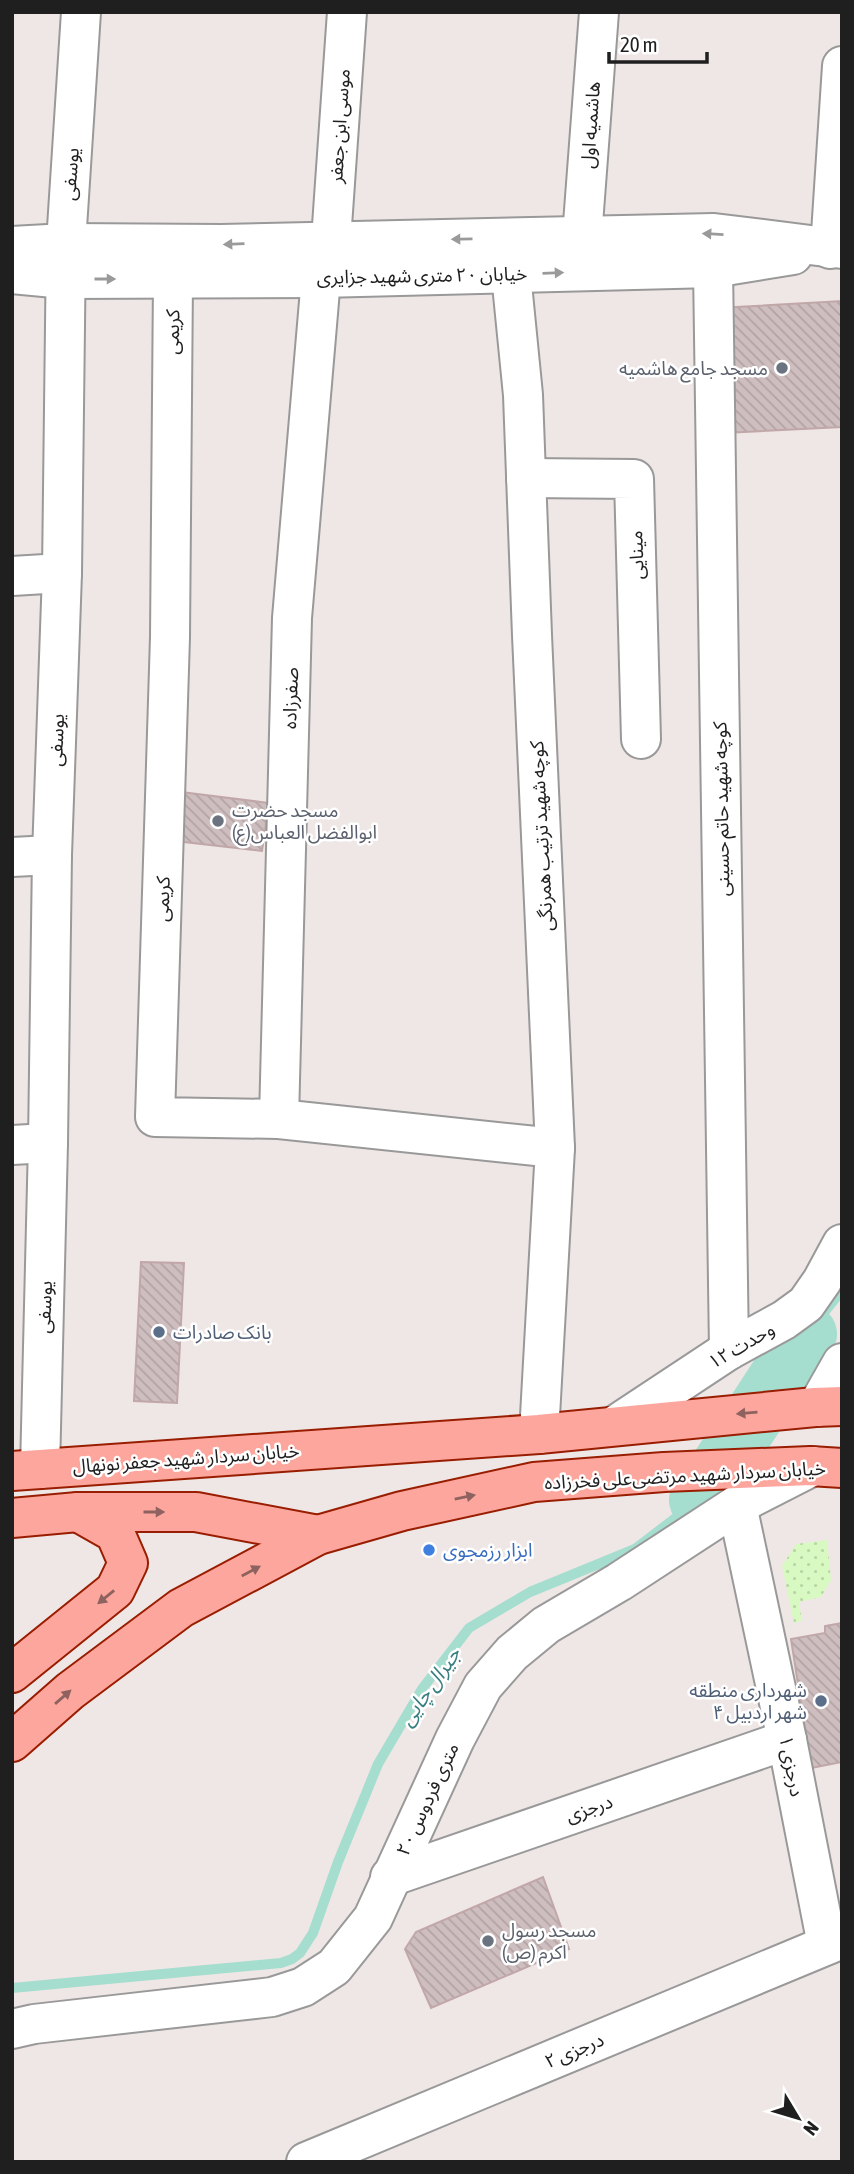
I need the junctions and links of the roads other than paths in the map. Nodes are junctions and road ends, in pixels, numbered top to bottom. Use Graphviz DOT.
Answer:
graph roads {
  1 [pos="81,12"];
  2 [pos="347,12"];
  3 [pos="599,12"];
  4 [pos="842,66"];
  5 [pos="582,237"];
  6 [pos="331,240"];
  7 [pos="12,247"];
  8 [pos="836,249"];
  9 [pos="508,256"];
  10 [pos="65,261"];
  11 [pos="713,268"];
  12 [pos="12,274"];
  13 [pos="321,278"];
  14 [pos="173,279"];
  15 [pos="526,478"];
  16 [pos="62,573"];
  17 [pos="12,576"];
  18 [pos="641,739"];
  19 [pos="52,855"];
  20 [pos="12,858"];
  21 [pos="279,1119"];
  22 [pos="30,1144"];
  23 [pos="555,1149"];
  24 [pos="842,1244"];
  25 [pos="729,1350"];
  26 [pos="842,1363"];
  27 [pos="825,1406"];
  28 [pos="626,1423"];
  29 [pos="538,1434"];
  30 [pos="822,1466"];
  31 [pos="26,1470"];
  32 [pos="737,1505"];
  33 [pos="78,1512"];
  34 [pos="12,1518"];
  35 [pos="318,1535"];
  36 [pos="12,1673"];
  37 [pos="787,1740"];
  38 [pos="12,1742"];
  39 [pos="390,1877"];
  40 [pos="834,1942"];
  41 [pos="12,2029"];
  42 [pos="306,2162"];
  1 -- 10 [label="street, یوسفی"];
  2 -- 6 [label="street, موسی ابن جعفر"];
  3 -- 5 [label="street, هاشمیه اول"];
  4 -- 8 [label="street"];
  8 -- 5 [label="street, خیابان ۲۰ متری شهید جزایری, one-way"];
  5 -- 9 [label="street, خیابان ۲۰ متری شهید جزایری"];
  9 -- 6 [label="street, خیابان ۲۰ متری شهید جزایری, one-way"];
  6 -- 10 [label="street, خیابان ۲۰ متری شهید جزایری, one-way"];
  7 -- 10 [label="street, خیابان ۲۰ متری شهید جزایری"];
  8 -- 11 [label="street, خیابان ۲۰ متری شهید جزایری"];
  9 -- 11 [label="street, خیابان ۲۰ متری شهید جزایری, one-way"];
  9 -- 13 [label="street, خیابان ۲۰ متری شهید جزایری"];
  9 -- 15 [label="street, کوچه شهید ترتیب همرنگی"];
  10 -- 12 [label="street, خیابان ۲۰ متری شهید جزایری"];
  10 -- 14 [label="street, خیابان ۲۰ متری شهید جزایری, one-way"];
  10 -- 16 [label="street, یوسفی"];
  11 -- 25 [label="street, کوچه شهید حاتم حسینی"];
  13 -- 14 [label="street, خیابان ۲۰ متری شهید جزایری"];
  13 -- 21 [label="street, صفرزاده"];
  14 -- 21 [label="street, کریمی"];
  15 -- 18 [label="street, مینایی"];
  15 -- 23 [label="street, کوچه شهید ترتیب همرنگی"];
  16 -- 17 [label="street"];
  16 -- 19 [label="street, یوسفی"];
  19 -- 20 [label="street"];
  19 -- 22 [label="street, یوسفی"];
  21 -- 23 [label="street, کریمی"];
  22 -- 31 [label="street, یوسفی"];
  23 -- 29 [label="street, کوچه شهید ترتیب همرنگی"];
  24 -- 25 [label="street, وحدت ۱۲"];
  25 -- 28 [label="street, وحدت ۱۲"];
  26 -- 27 [label="street"];
  27 -- 28 [label="main road, one-way"];
  28 -- 29 [label="main road"];
  29 -- 31 [label="main road, خیابان سردار شهید جعفر نونهال"];
  30 -- 32 [label="street, ۲۰ متری فردوس"];
  35 -- 30 [label="main road, خیابان سردار شهید مرتضی‌علی فخرزاده, one-way"];
  32 -- 37 [label="street, درجزی ۱"];
  32 -- 39 [label="street, ۲۰ متری فردوس"];
  33 -- 34 [label="main road"];
  33 -- 35 [label="main road, one-way"];
  33 -- 36 [label="main road, one-way"];
  38 -- 35 [label="main road, خیابان سردار شهید مرتضی‌علی فخرزاده, one-way"];
  37 -- 39 [label="street, درجزی"];
  37 -- 40 [label="street, درجزی ۱"];
  39 -- 41 [label="street, ۲۰ متری فردوس"];
  40 -- 42 [label="street, درجزی ۲"];
}
